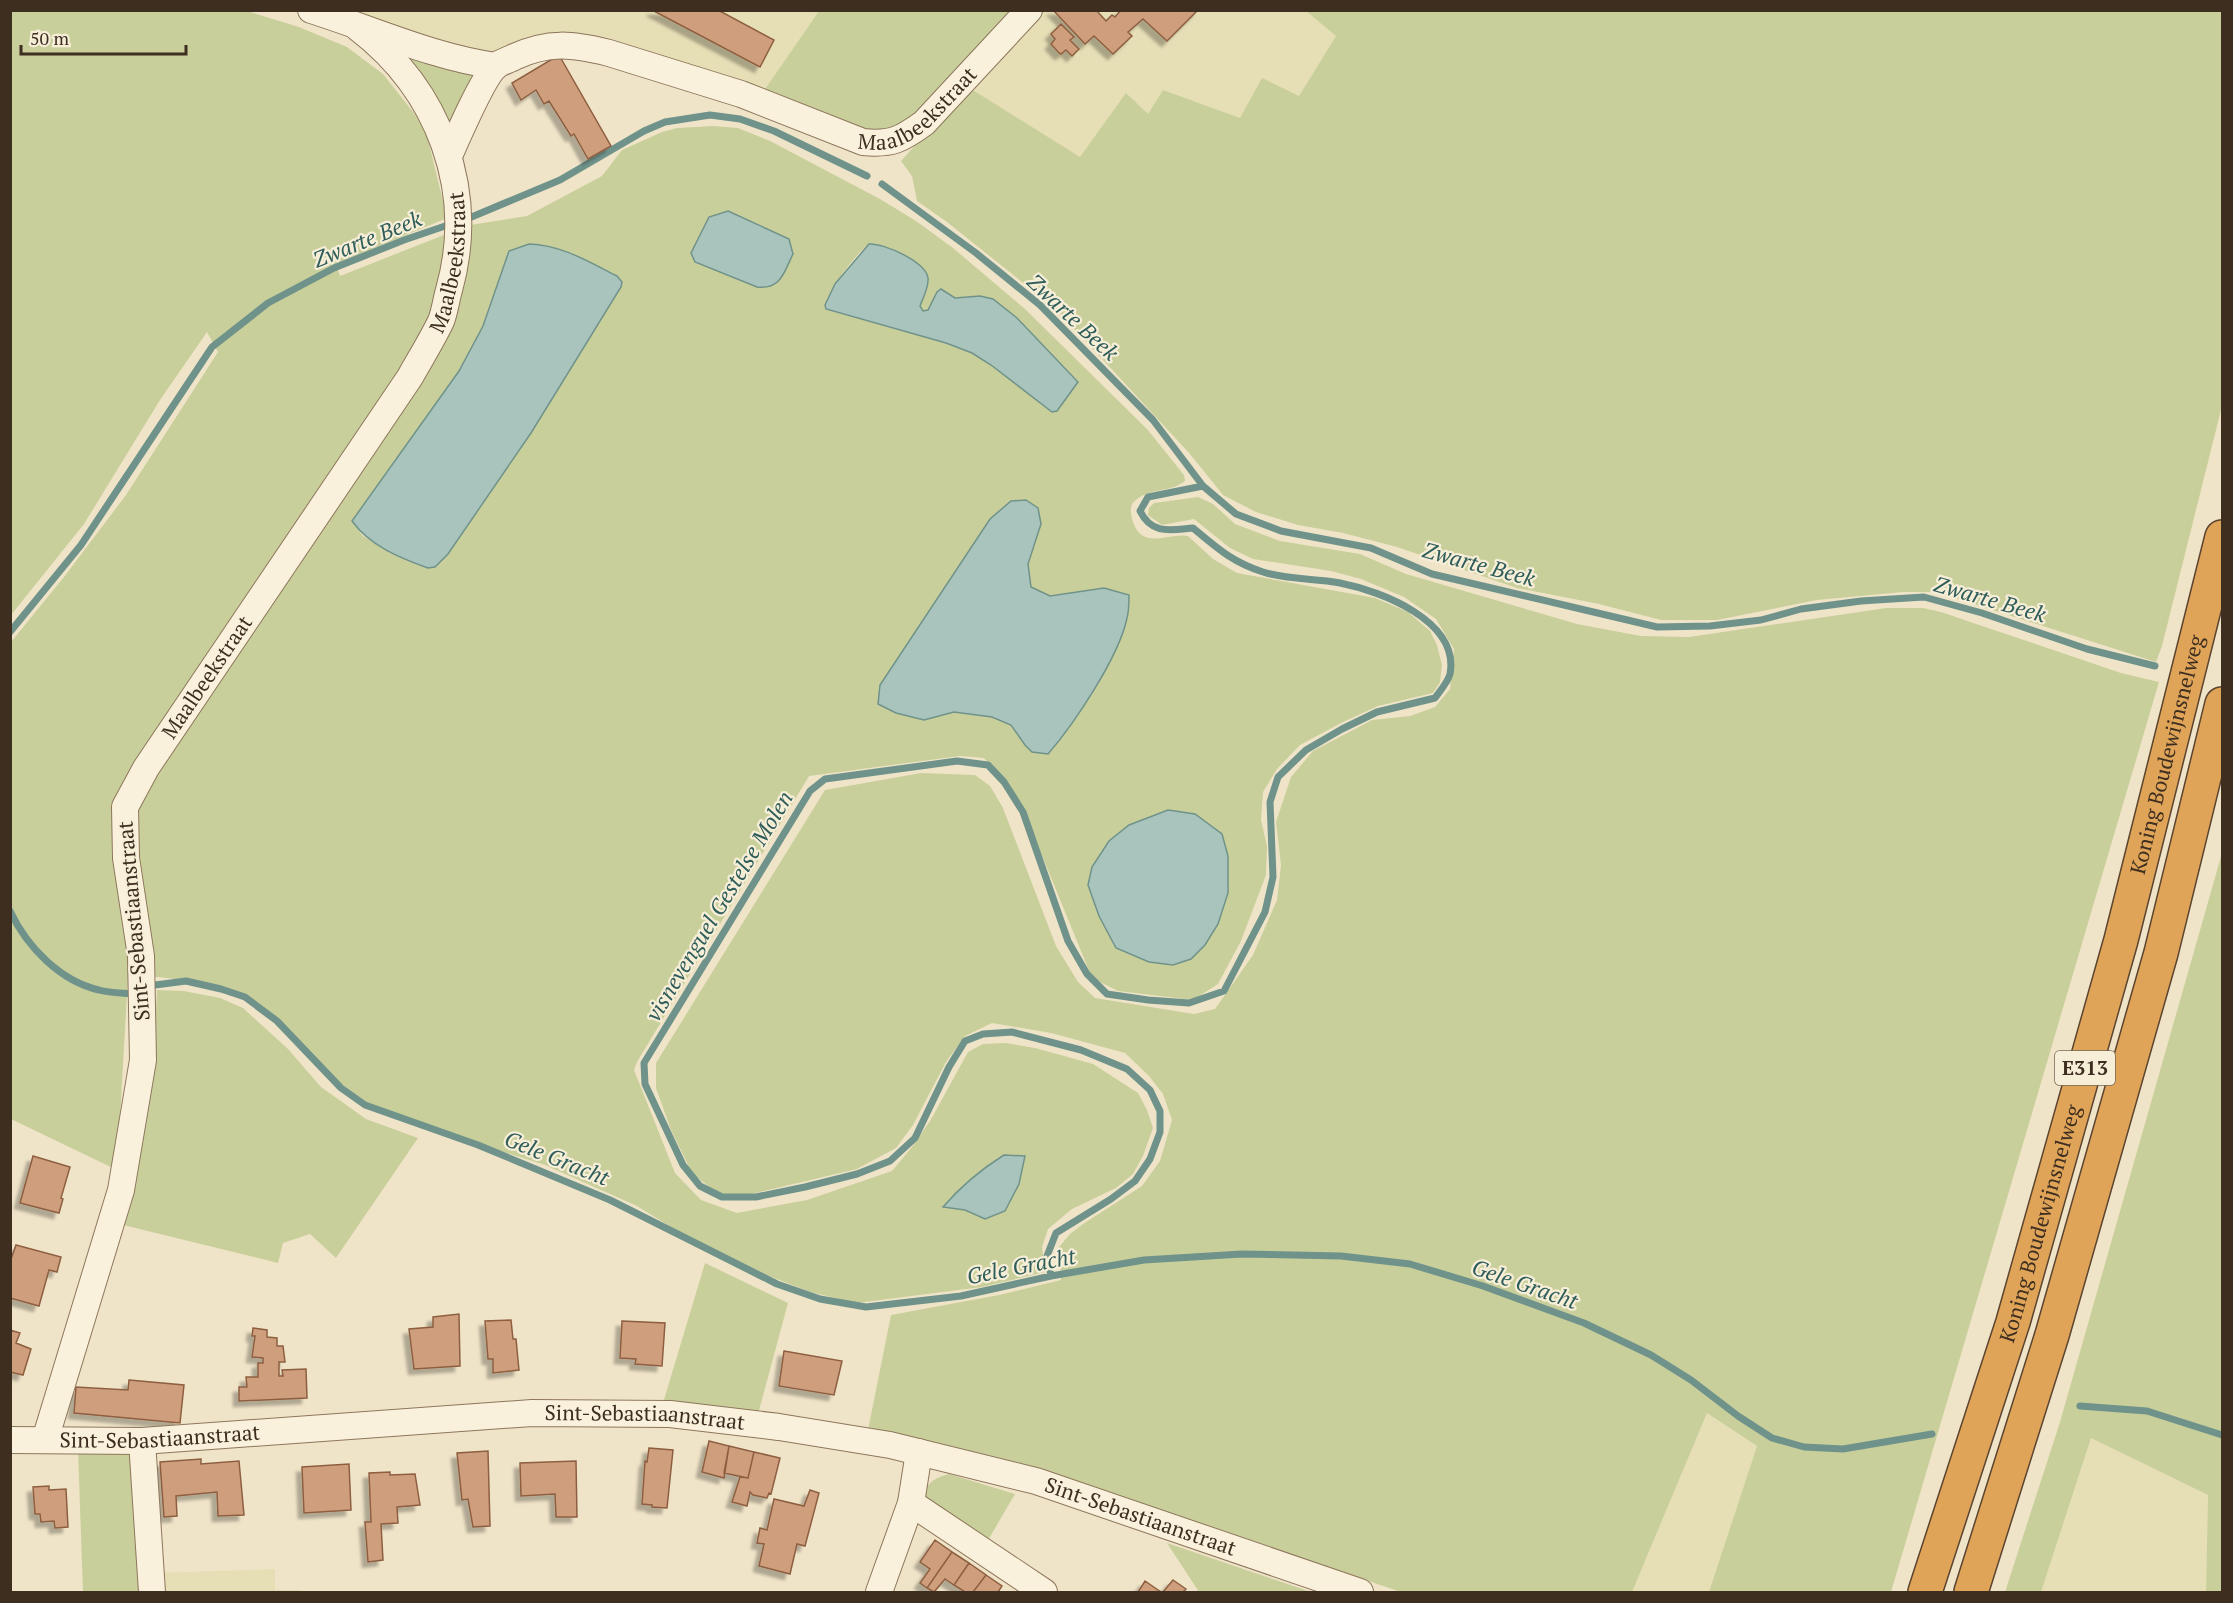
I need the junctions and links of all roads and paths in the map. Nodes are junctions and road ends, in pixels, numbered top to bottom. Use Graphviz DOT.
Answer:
graph roads {
  1 [pos="311,10"];
  2 [pos="1029,10"];
  3 [pos="357,28"];
  4 [pos="496,66"];
  5 [pos="449,156"];
  6 [pos="2223,537"];
  7 [pos="2223,704"];
  8 [pos="125,807"];
  9 [pos="10,1440"];
  10 [pos="45,1440"];
  11 [pos="142,1441"];
  12 [pos="919,1452"];
  13 [pos="911,1503"];
  14 [pos="152,1593"];
  15 [pos="879,1593"];
  16 [pos="1044,1593"];
  17 [pos="1360,1593"];
  18 [pos="1925,1593"];
  19 [pos="1971,1593"];
  1 -- 3 [label="street"];
  2 -- 4 [label="street, Maalbeekstraat"];
  3 -- 4 [label="street"];
  3 -- 5 [label="street, Maalbeekstraat"];
  4 -- 5 [label="street"];
  5 -- 8 [label="street, Maalbeekstraat"];
  6 -- 18 [label="highway, Koning Boudewijnsnelweg / E313"];
  7 -- 19 [label="highway, Koning Boudewijnsnelweg / E313"];
  8 -- 10 [label="street, Sint-Sebastiaanstraat"];
  9 -- 10 [label="street"];
  10 -- 11 [label="street, Sint-Sebastiaanstraat"];
  11 -- 12 [label="street, Sint-Sebastiaanstraat"];
  11 -- 14 [label="street"];
  12 -- 13 [label="street"];
  12 -- 17 [label="street, Sint-Sebastiaanstraat"];
  13 -- 15 [label="street"];
  13 -- 16 [label="street"];
}
